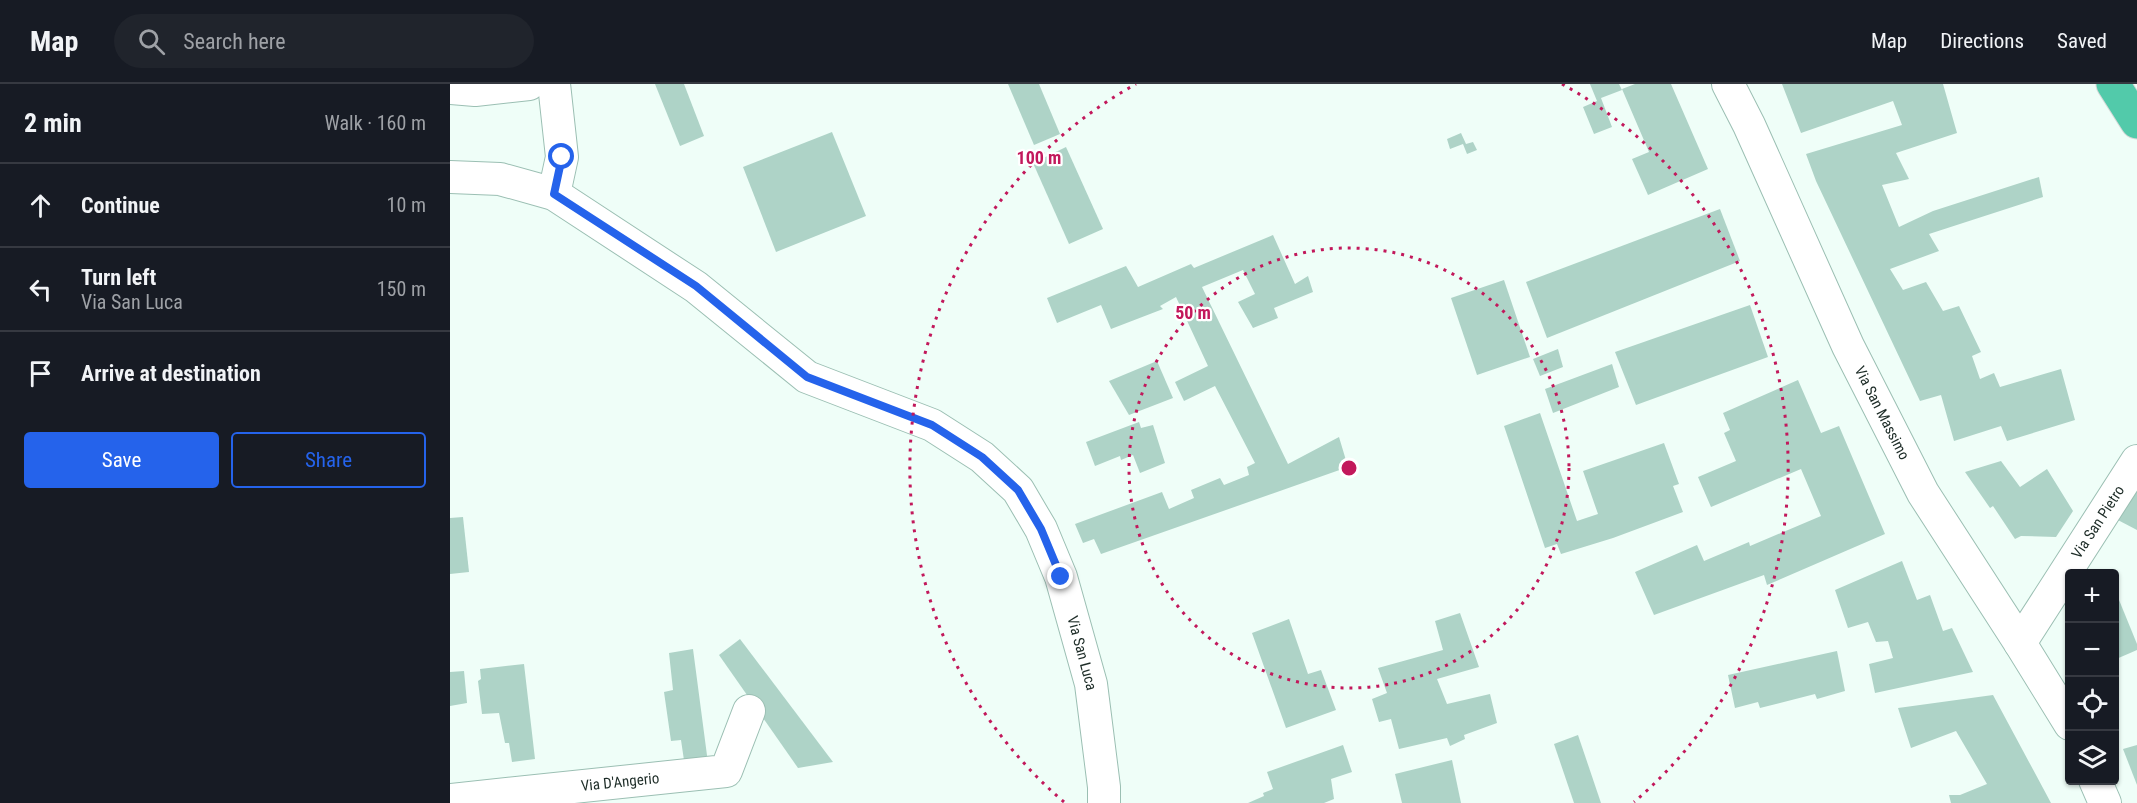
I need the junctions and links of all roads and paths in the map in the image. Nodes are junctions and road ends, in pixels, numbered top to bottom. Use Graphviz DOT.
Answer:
graph roads {
  1 [pos="529,84"];
  2 [pos="554,84"];
  3 [pos="1728,84"];
  4 [pos="2113,84"];
  5 [pos="450,88"];
  6 [pos="2137,122"];
  7 [pos="450,177"];
  8 [pos="554,194"];
  9 [pos="2137,461"];
  10 [pos="2020,643"];
  11 [pos="749,711"];
  12 [pos="2065,716"];
  13 [pos="2097,785"];
  14 [pos="450,801"];
  15 [pos="1104,803"];
  16 [pos="2105,803"];
  1 -- 5 [label="street"];
  2 -- 8 [label="street"];
  3 -- 10 [label="street, Via San Massimo"];
  4 -- 6 [label="highway"];
  7 -- 8 [label="street, Via San Luca"];
  8 -- 15 [label="street, Via San Luca"];
  9 -- 10 [label="street, Via San Pietro"];
  10 -- 12 [label="street, Via San Massimo"];
  11 -- 14 [label="street, Via D'Angerio"];
  13 -- 16 [label="street"];
}
